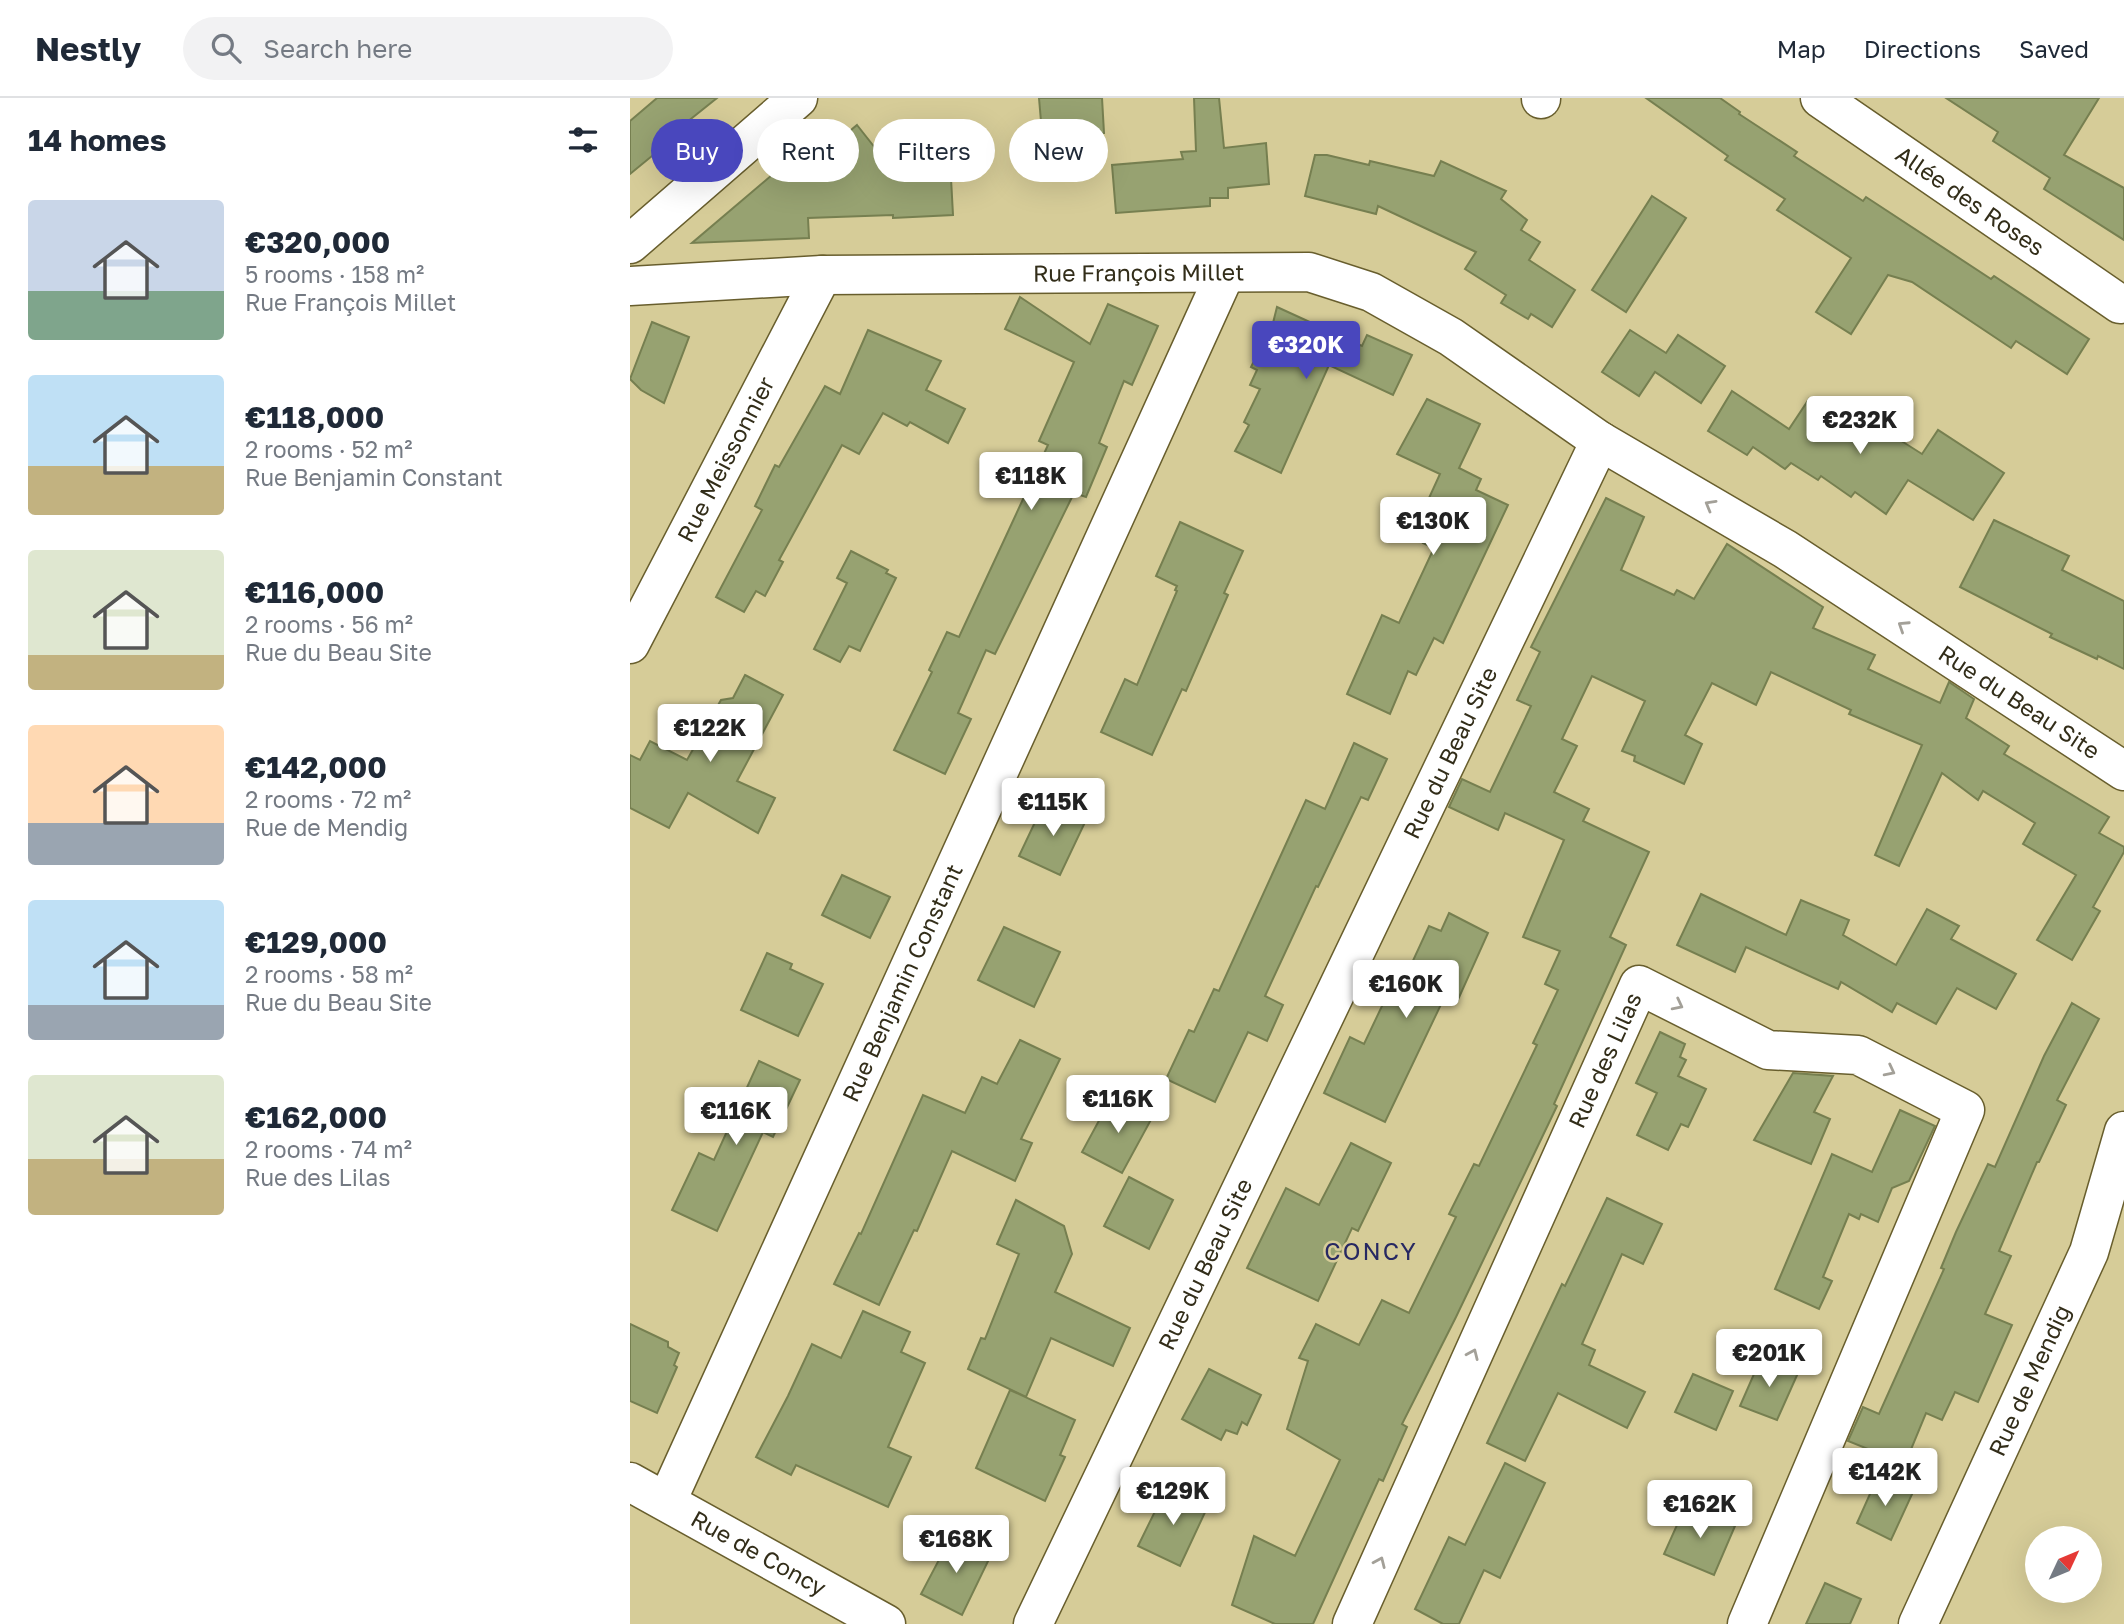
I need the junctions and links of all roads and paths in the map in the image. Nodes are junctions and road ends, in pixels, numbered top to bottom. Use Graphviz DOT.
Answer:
graph roads {
  1 [pos="798,98"];
  2 [pos="1820,98"];
  3 [pos="630,244"];
  4 [pos="1225,274"];
  5 [pos="822,275"];
  6 [pos="630,286"];
  7 [pos="2120,304"];
  8 [pos="1600,440"];
  9 [pos="630,644"];
  10 [pos="2124,771"];
  11 [pos="2124,1131"];
  12 [pos="640,1489"];
  13 [pos="886,1624"];
  14 [pos="1033,1624"];
  15 [pos="1352,1624"];
  16 [pos="1747,1624"];
  17 [pos="1918,1624"];
  1 -- 3 [label="street"];
  2 -- 7 [label="street, Allée des Roses"];
  4 -- 5 [label="street, Rue François Millet"];
  4 -- 8 [label="street, Rue François Millet"];
  4 -- 12 [label="street, Rue Benjamin Constant"];
  5 -- 6 [label="street, Rue François Millet"];
  5 -- 9 [label="street, Rue Meissonnier"];
  10 -- 8 [label="street, Rue du Beau Site, one-way"];
  8 -- 14 [label="street, Rue du Beau Site"];
  11 -- 17 [label="street, Rue de Mendig"];
  12 -- 13 [label="street, Rue de Concy"];
  15 -- 16 [label="street, Rue des Lilas, one-way"];
}
